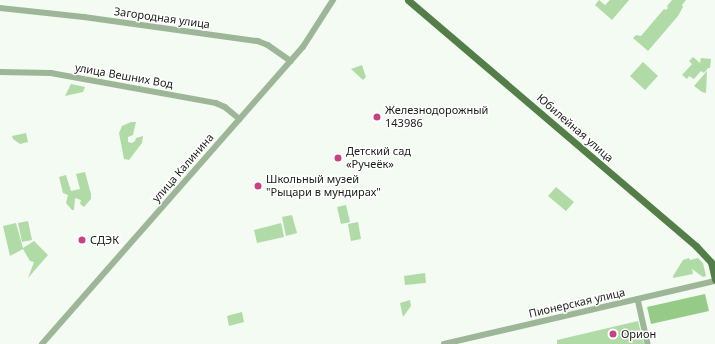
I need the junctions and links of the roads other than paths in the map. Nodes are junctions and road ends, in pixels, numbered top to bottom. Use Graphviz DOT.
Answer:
graph roads {
  1 [pos="333,0"];
  2 [pos="408,0"];
  3 [pos="0,8"];
  4 [pos="291,61"];
  5 [pos="0,72"];
  6 [pos="240,119"];
  7 [pos="713,262"];
  8 [pos="715,280"];
  9 [pos="638,299"];
  10 [pos="42,344"];
  11 [pos="444,344"];
  12 [pos="648,344"];
  1 -- 4 [label="street, улица Калинина"];
  2 -- 7 [label="main road, Юбилейная улица"];
  3 -- 4 [label="street, Загородная улица"];
  4 -- 6 [label="street, улица Калинина"];
  5 -- 6 [label="street, улица Вешних Вод"];
  6 -- 10 [label="street, улица Калинина"];
  7 -- 8 [label="main road, Юбилейная улица"];
  8 -- 9 [label="street, Пионерская улица"];
  9 -- 11 [label="street, Пионерская улица"];
  9 -- 12 [label="street"];
}
